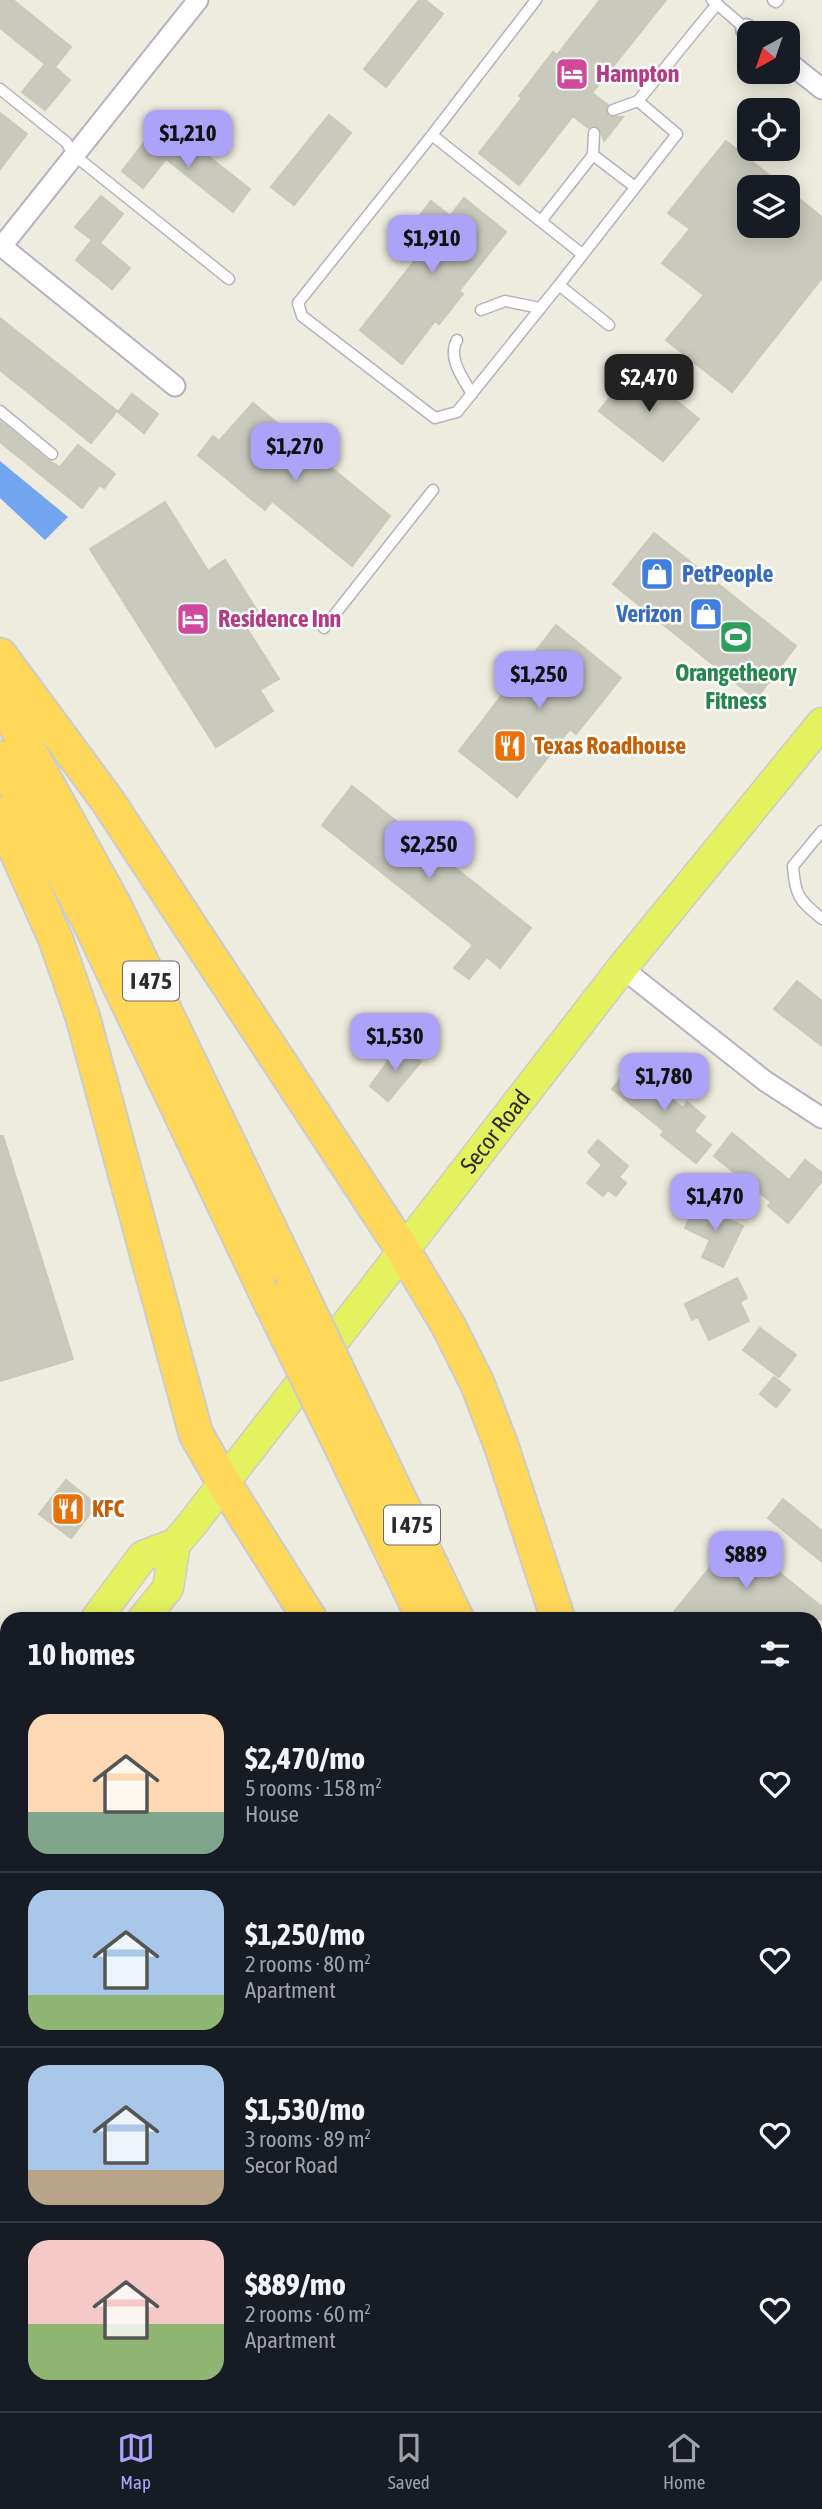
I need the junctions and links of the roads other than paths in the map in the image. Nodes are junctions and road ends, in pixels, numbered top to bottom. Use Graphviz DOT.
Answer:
graph roads {
  1 [pos="198,0"];
  2 [pos="537,0"];
  3 [pos="715,2"];
  4 [pos="737,21"];
  5 [pos="800,72"];
  6 [pos="0,89"];
  7 [pos="822,89"];
  8 [pos="638,101"];
  9 [pos="613,110"];
  10 [pos="594,133"];
  11 [pos="432,135"];
  12 [pos="74,155"];
  13 [pos="593,155"];
  14 [pos="635,187"];
  15 [pos="541,221"];
  16 [pos="1,245"];
  17 [pos="582,254"];
  18 [pos="229,279"];
  19 [pos="559,285"];
  20 [pos="540,308"];
  21 [pos="481,310"];
  22 [pos="608,325"];
  23 [pos="457,340"];
  24 [pos="175,386"];
  25 [pos="472,394"];
  26 [pos="0,411"];
  27 [pos="52,454"];
  28 [pos="433,490"];
  29 [pos="324,628"];
  30 [pos="0,655"];
  31 [pos="0,698"];
  32 [pos="822,723"];
  33 [pos="0,758"];
  34 [pos="0,814"];
  35 [pos="822,831"];
  36 [pos="822,919"];
  37 [pos="622,968"];
  38 [pos="822,1118"];
  39 [pos="403,1250"];
  40 [pos="356,1442"];
  41 [pos="224,1483"];
  42 [pos="175,1544"];
  43 [pos="101,1612"];
  44 [pos="148,1612"];
  45 [pos="306,1612"];
  46 [pos="421,1612"];
  47 [pos="453,1612"];
  48 [pos="556,1612"];
  1 -- 12 [label="street"];
  2 -- 11 [label="lane"];
  3 -- 4 [label="lane"];
  3 -- 8 [label="lane"];
  5 -- 7 [label="street"];
  6 -- 12 [label="lane"];
  8 -- 9 [label="lane"];
  8 -- 14 [label="lane"];
  10 -- 13 [label="lane"];
  11 -- 15 [label="lane"];
  11 -- 25 [label="lane"];
  12 -- 16 [label="street"];
  12 -- 18 [label="lane"];
  13 -- 14 [label="lane"];
  13 -- 15 [label="lane"];
  14 -- 17 [label="lane"];
  15 -- 17 [label="lane"];
  16 -- 24 [label="street"];
  17 -- 19 [label="lane"];
  19 -- 20 [label="lane"];
  19 -- 22 [label="lane"];
  20 -- 21 [label="lane"];
  20 -- 25 [label="lane"];
  23 -- 25 [label="lane"];
  26 -- 27 [label="lane"];
  28 -- 29 [label="lane"];
  30 -- 39 [label="highway"];
  31 -- 40 [label="highway, I 475, bridge"];
  32 -- 37 [label="main road, Secor Road"];
  33 -- 40 [label="highway, I 475, bridge"];
  34 -- 41 [label="highway"];
  35 -- 36 [label="lane"];
  37 -- 38 [label="street"];
  37 -- 39 [label="main road, Secor Road"];
  39 -- 41 [label="main road, Secor Road"];
  39 -- 48 [label="highway"];
  40 -- 46 [label="highway, I 475"];
  40 -- 47 [label="highway, I 475"];
  41 -- 42 [label="main road, Secor Road"];
  41 -- 45 [label="highway"];
  42 -- 43 [label="main road, Secor Road"];
  42 -- 44 [label="main road, Secor Road"];
}
